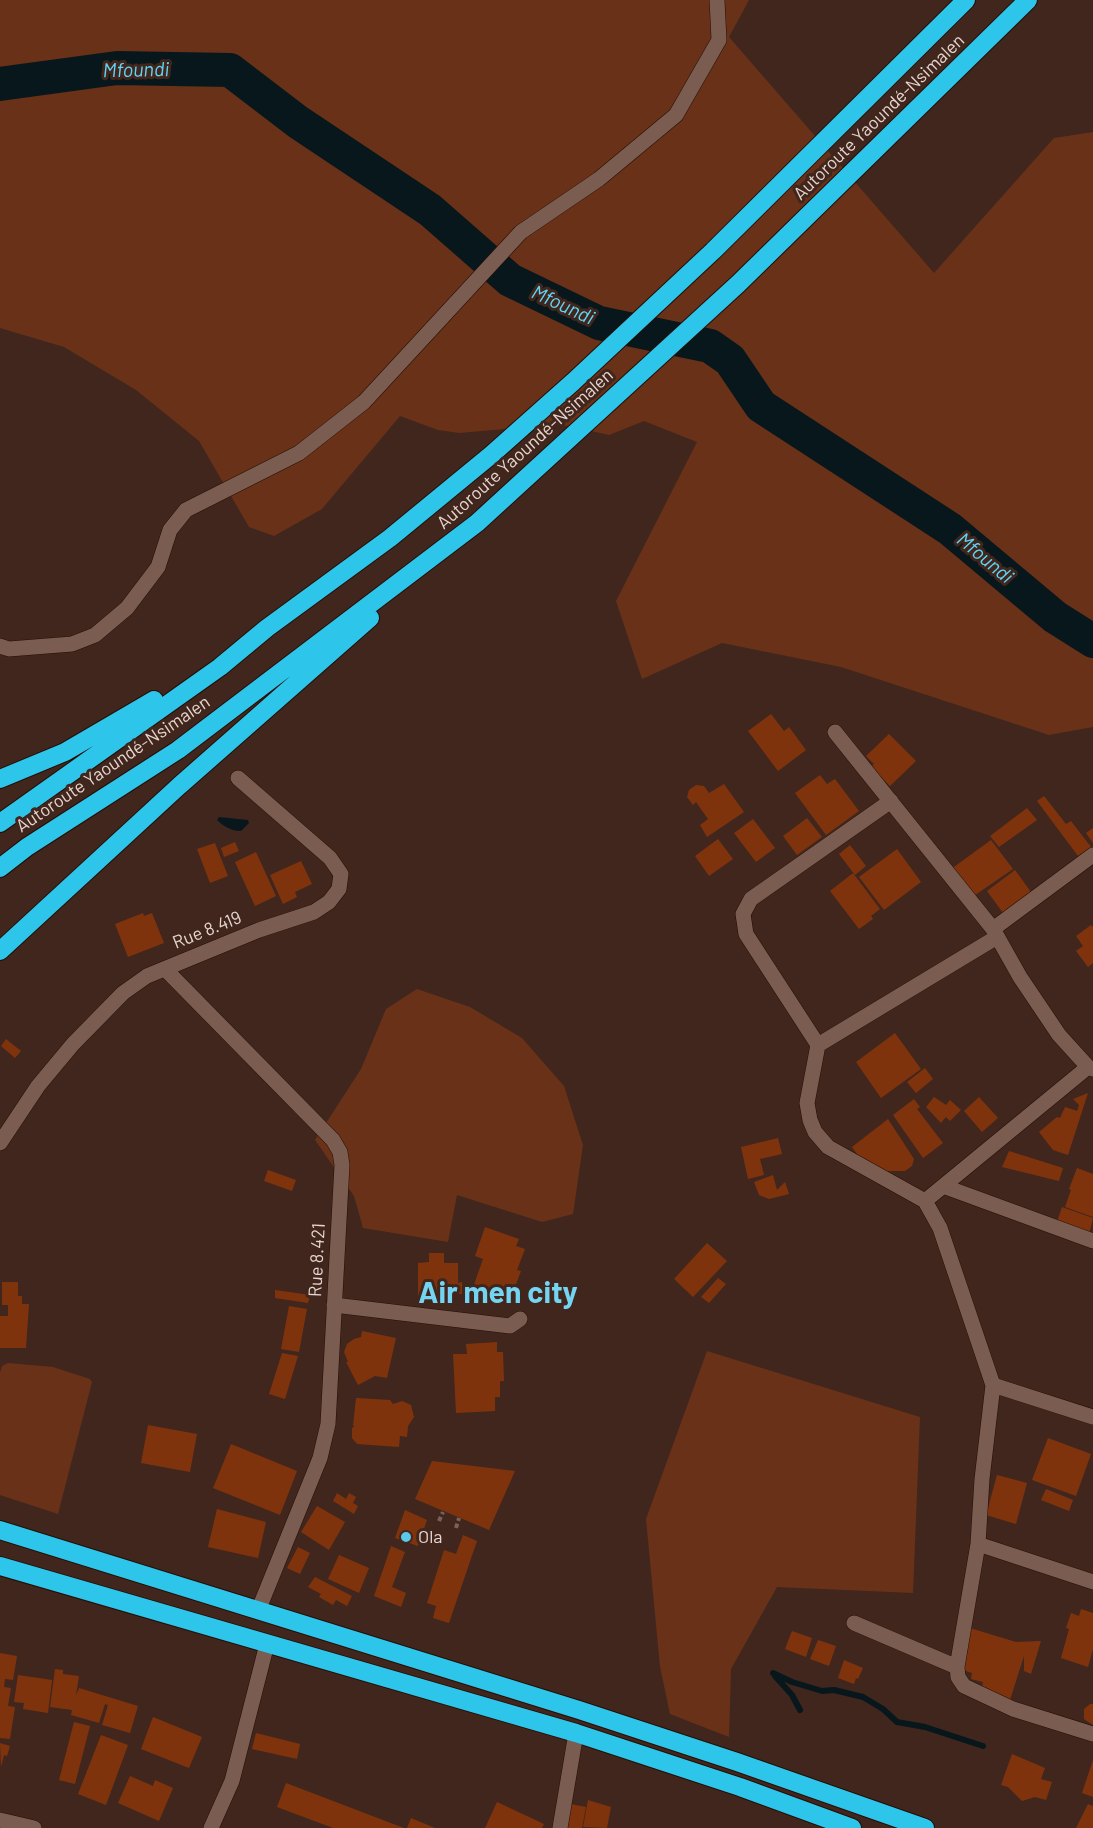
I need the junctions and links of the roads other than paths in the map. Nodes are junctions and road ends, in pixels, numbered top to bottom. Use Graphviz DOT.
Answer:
graph roads {
  1 [pos="717,0"];
  2 [pos="966,0"];
  3 [pos="1028,0"];
  4 [pos="477,523"];
  5 [pos="267,628"];
  6 [pos="0,646"];
  7 [pos="835,732"];
  8 [pos="238,778"];
  9 [pos="0,779"];
  10 [pos="891,801"];
  11 [pos="0,823"];
  12 [pos="1093,855"];
  13 [pos="0,868"];
  14 [pos="995,933"];
  15 [pos="0,951"];
  16 [pos="165,969"];
  17 [pos="818,1045"];
  18 [pos="1090,1068"];
  19 [pos="0,1143"];
  20 [pos="943,1186"];
  21 [pos="925,1201"];
  22 [pos="1093,1241"];
  23 [pos="334,1305"];
  24 [pos="520,1319"];
  25 [pos="993,1385"];
  26 [pos="1093,1417"];
  27 [pos="0,1524"];
  28 [pos="0,1530"];
  29 [pos="49,1544"];
  30 [pos="978,1544"];
  31 [pos="0,1568"];
  32 [pos="1093,1582"];
  33 [pos="258,1611"];
  34 [pos="854,1623"];
  35 [pos="267,1644"];
  36 [pos="957,1667"];
  37 [pos="576,1733"];
  38 [pos="1093,1734"];
  39 [pos="0,1820"];
  40 [pos="34,1828"];
  41 [pos="211,1828"];
  42 [pos="560,1828"];
  43 [pos="852,1828"];
  44 [pos="924,1828"];
  1 -- 6 [label="street"];
  2 -- 5 [label="highway, Autoroute Yaoundé-Nsimalen"];
  3 -- 4 [label="highway, Autoroute Yaoundé-Nsimalen"];
  4 -- 13 [label="highway, Autoroute Yaoundé-Nsimalen"];
  4 -- 15 [label="highway"];
  5 -- 9 [label="highway"];
  5 -- 11 [label="highway, Autoroute Yaoundé-Nsimalen"];
  7 -- 10 [label="street"];
  8 -- 16 [label="street, Rue 8.419"];
  10 -- 14 [label="street"];
  10 -- 17 [label="street"];
  12 -- 14 [label="street"];
  14 -- 17 [label="street"];
  14 -- 18 [label="street"];
  16 -- 19 [label="street, Rue 8.419"];
  16 -- 23 [label="street, Rue 8.421"];
  17 -- 21 [label="street"];
  18 -- 20 [label="street"];
  20 -- 21 [label="street"];
  20 -- 22 [label="street"];
  21 -- 25 [label="street"];
  23 -- 24 [label="street"];
  23 -- 33 [label="street, Rue 8.421"];
  25 -- 26 [label="street"];
  25 -- 30 [label="street"];
  27 -- 29 [label="highway"];
  28 -- 29 [label="highway"];
  29 -- 33 [label="highway"];
  30 -- 32 [label="street"];
  30 -- 36 [label="street"];
  31 -- 35 [label="highway"];
  33 -- 44 [label="highway"];
  34 -- 36 [label="street"];
  35 -- 37 [label="highway"];
  35 -- 41 [label="street"];
  36 -- 38 [label="street"];
  37 -- 42 [label="street"];
  37 -- 43 [label="highway"];
  39 -- 40 [label="street"];
}
